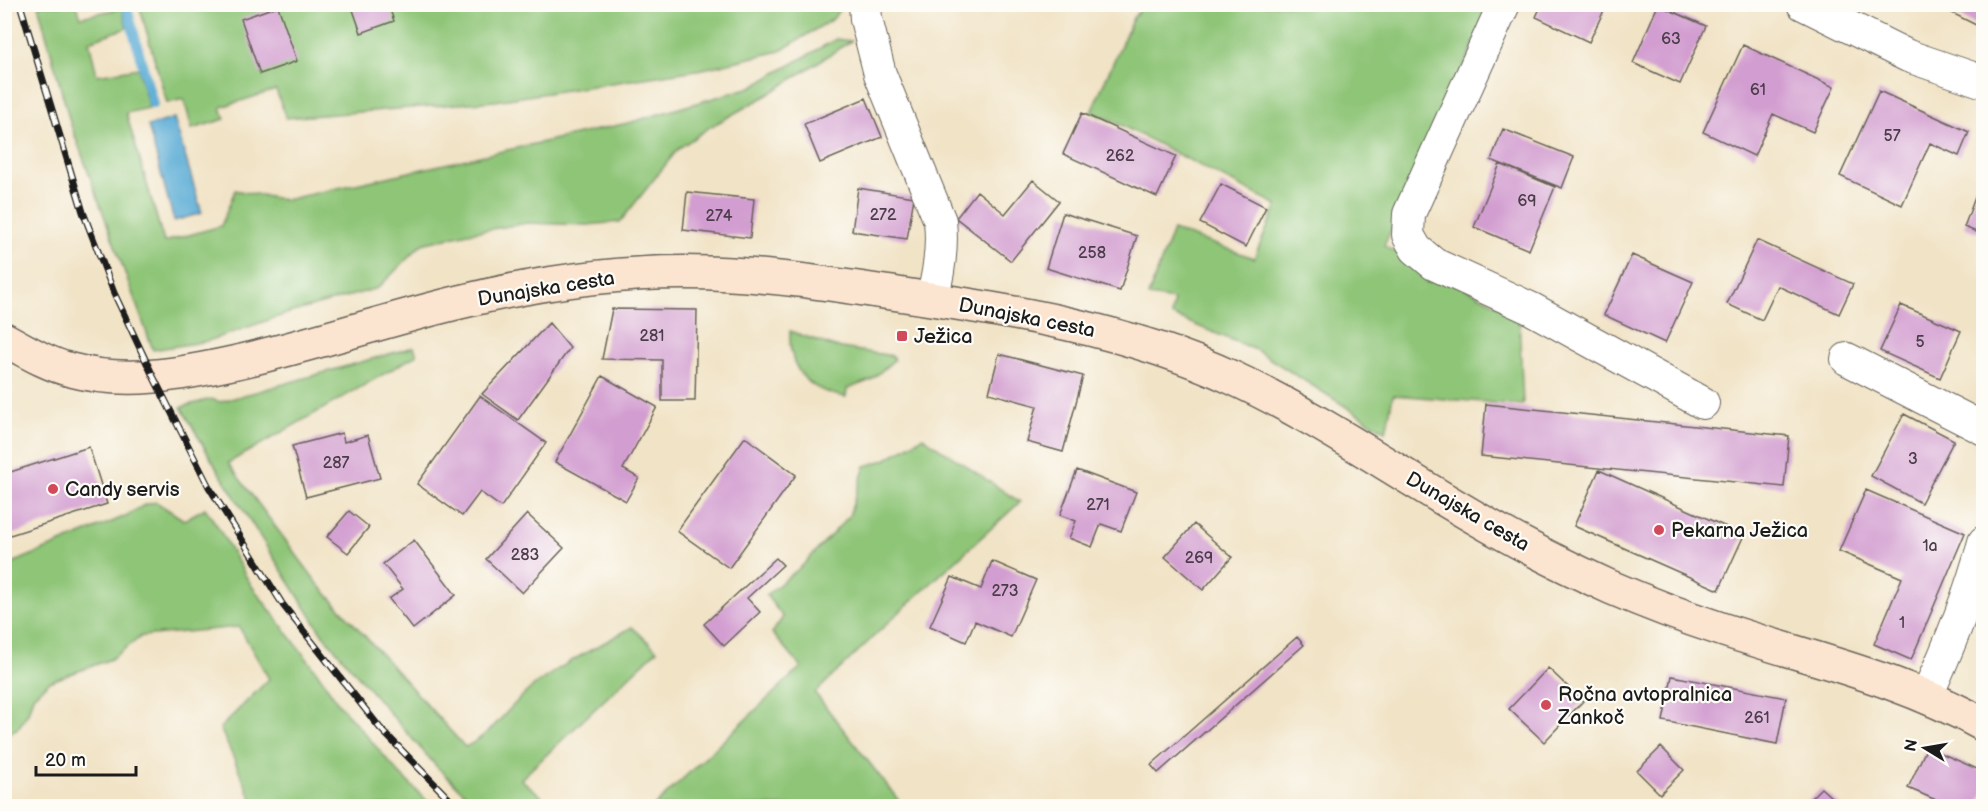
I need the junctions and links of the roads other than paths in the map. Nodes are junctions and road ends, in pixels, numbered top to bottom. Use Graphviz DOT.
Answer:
graph roads {
  1 [pos="865,4"];
  2 [pos="1504,4"];
  3 [pos="1803,4"];
  4 [pos="1983,82"];
  5 [pos="932,299"];
  6 [pos="4,339"];
  7 [pos="1846,359"];
  8 [pos="1703,403"];
  9 [pos="1983,429"];
  10 [pos="1983,542"];
  11 [pos="1926,697"];
  12 [pos="1983,725"];
  1 -- 5 [label="street"];
  2 -- 8 [label="street"];
  3 -- 4 [label="street"];
  5 -- 6 [label="main road, Dunajska cesta"];
  5 -- 11 [label="main road, Dunajska cesta"];
  7 -- 9 [label="street"];
  10 -- 11 [label="street"];
  11 -- 12 [label="main road, Dunajska cesta"];
}
